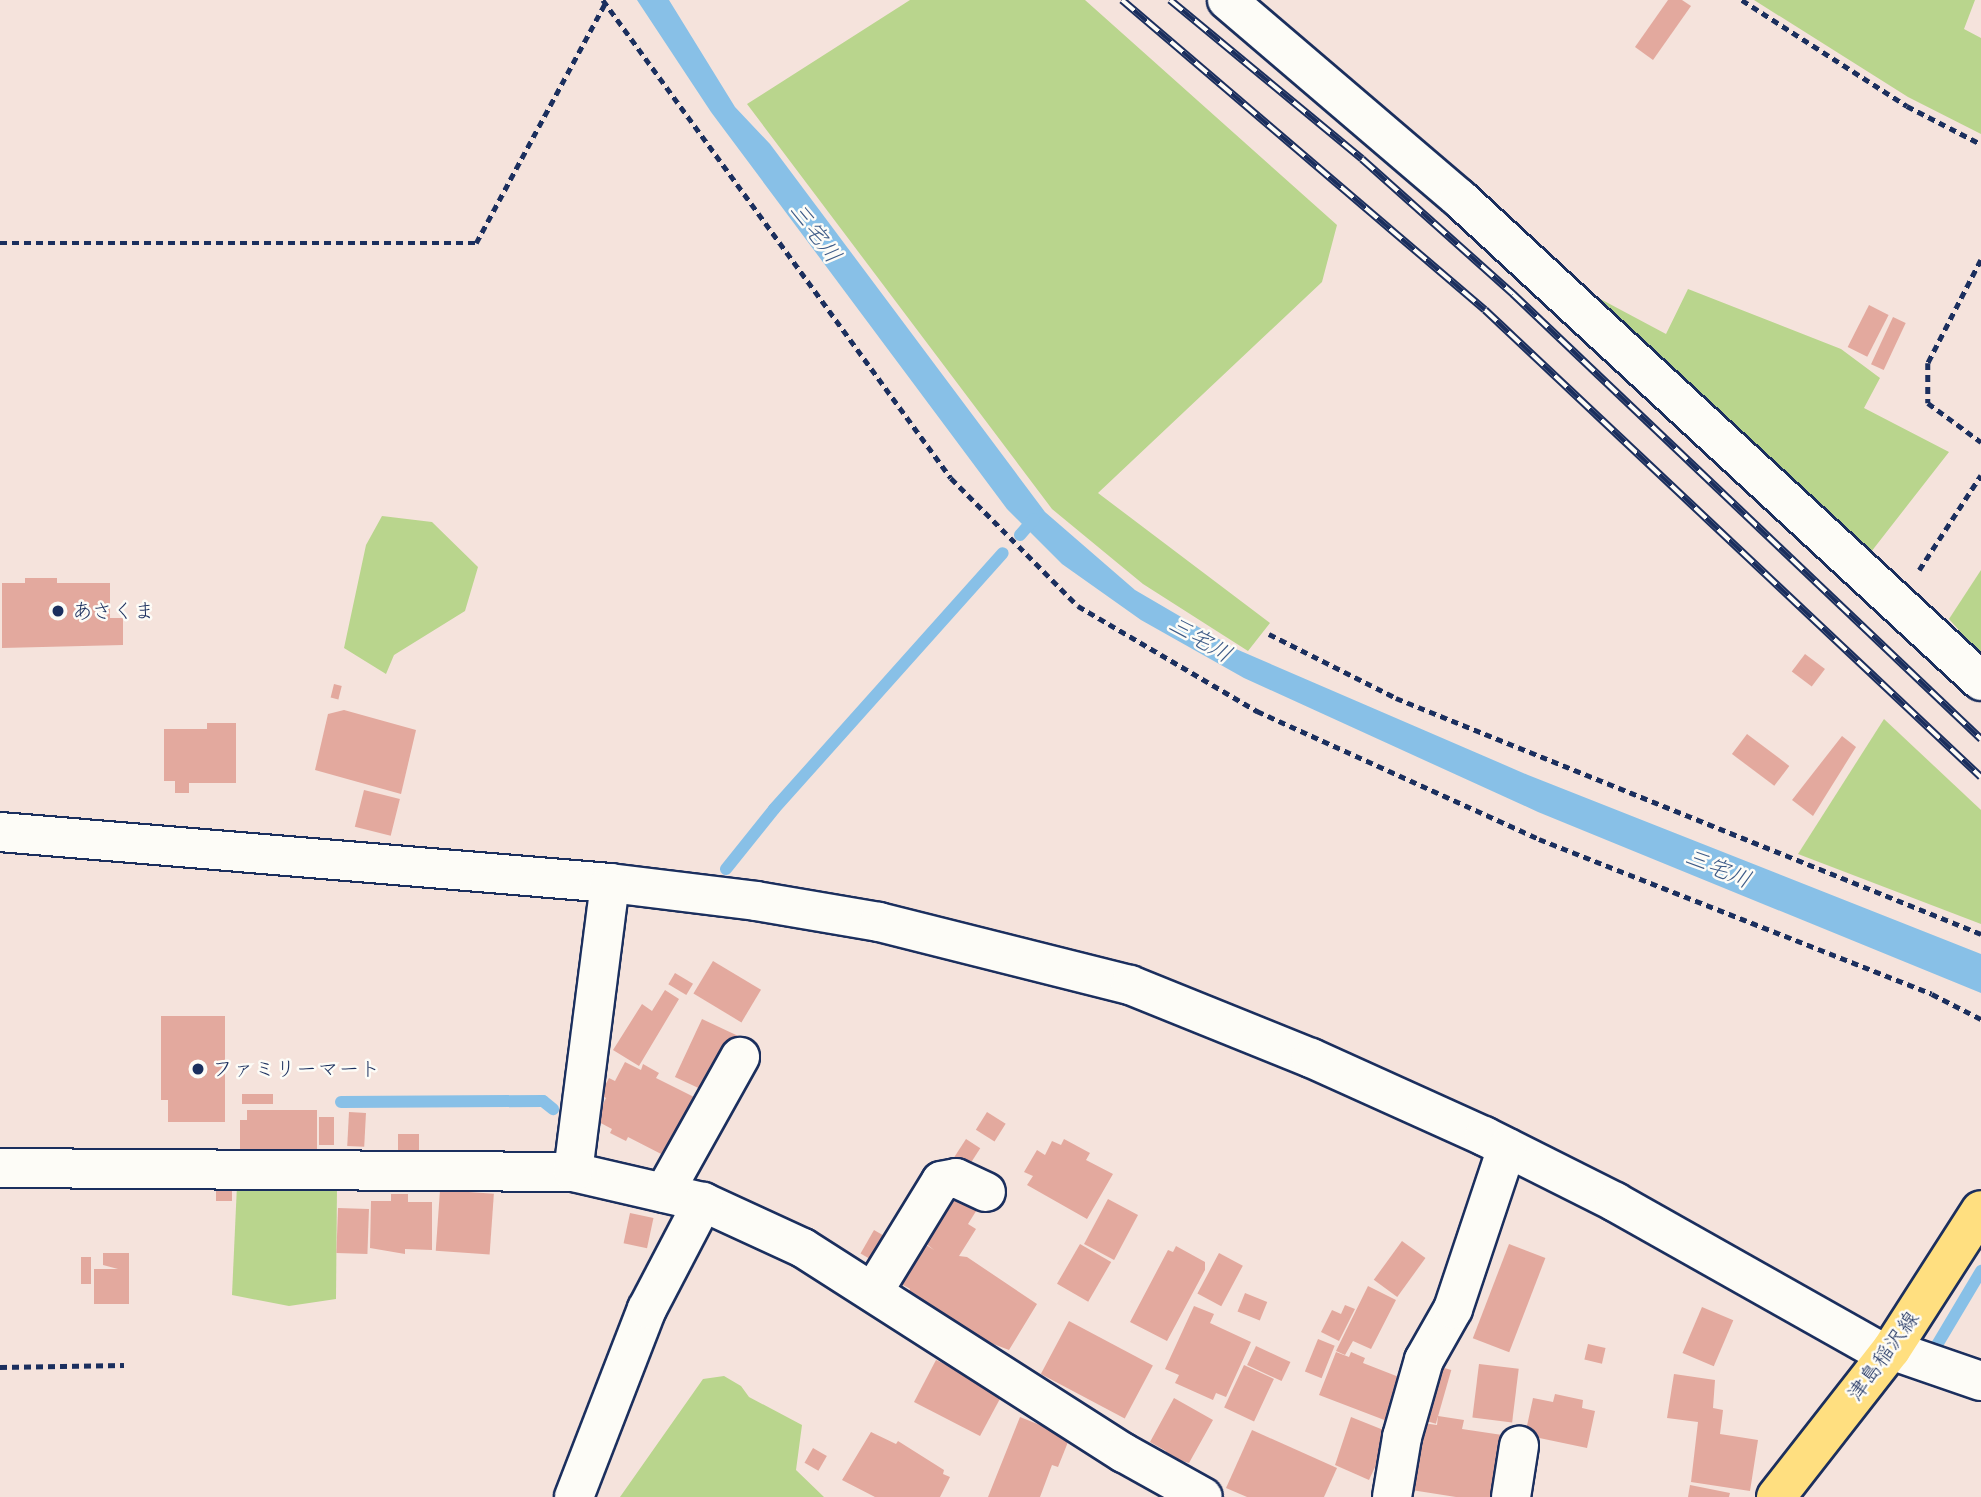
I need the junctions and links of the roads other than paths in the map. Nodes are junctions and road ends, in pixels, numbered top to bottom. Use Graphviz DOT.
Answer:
graph roads {
  1 [pos="1227,0"];
  2 [pos="1981,681"];
  3 [pos="0,832"];
  4 [pos="610,883"];
  5 [pos="740,1057"];
  6 [pos="1507,1148"];
  7 [pos="0,1168"];
  8 [pos="573,1172"];
  9 [pos="986,1192"];
  10 [pos="664,1193"];
  11 [pos="703,1202"];
  12 [pos="1977,1224"];
  13 [pos="873,1292"];
  14 [pos="1889,1353"];
  15 [pos="1981,1381"];
  16 [pos="1519,1446"];
  17 [pos="574,1497"];
  18 [pos="1203,1497"];
  19 [pos="1392,1497"];
  20 [pos="1511,1497"];
  21 [pos="1776,1497"];
  1 -- 2 [label="street"];
  3 -- 4 [label="street"];
  4 -- 6 [label="street"];
  4 -- 8 [label="street"];
  5 -- 10 [label="street"];
  6 -- 14 [label="street"];
  6 -- 19 [label="street"];
  7 -- 8 [label="street"];
  8 -- 10 [label="street"];
  9 -- 13 [label="street"];
  10 -- 11 [label="street"];
  11 -- 13 [label="street"];
  11 -- 17 [label="street"];
  12 -- 14 [label="main road, 津島稲沢線"];
  13 -- 18 [label="street"];
  14 -- 15 [label="street"];
  14 -- 21 [label="main road, 津島稲沢線"];
  16 -- 20 [label="street"];
}
